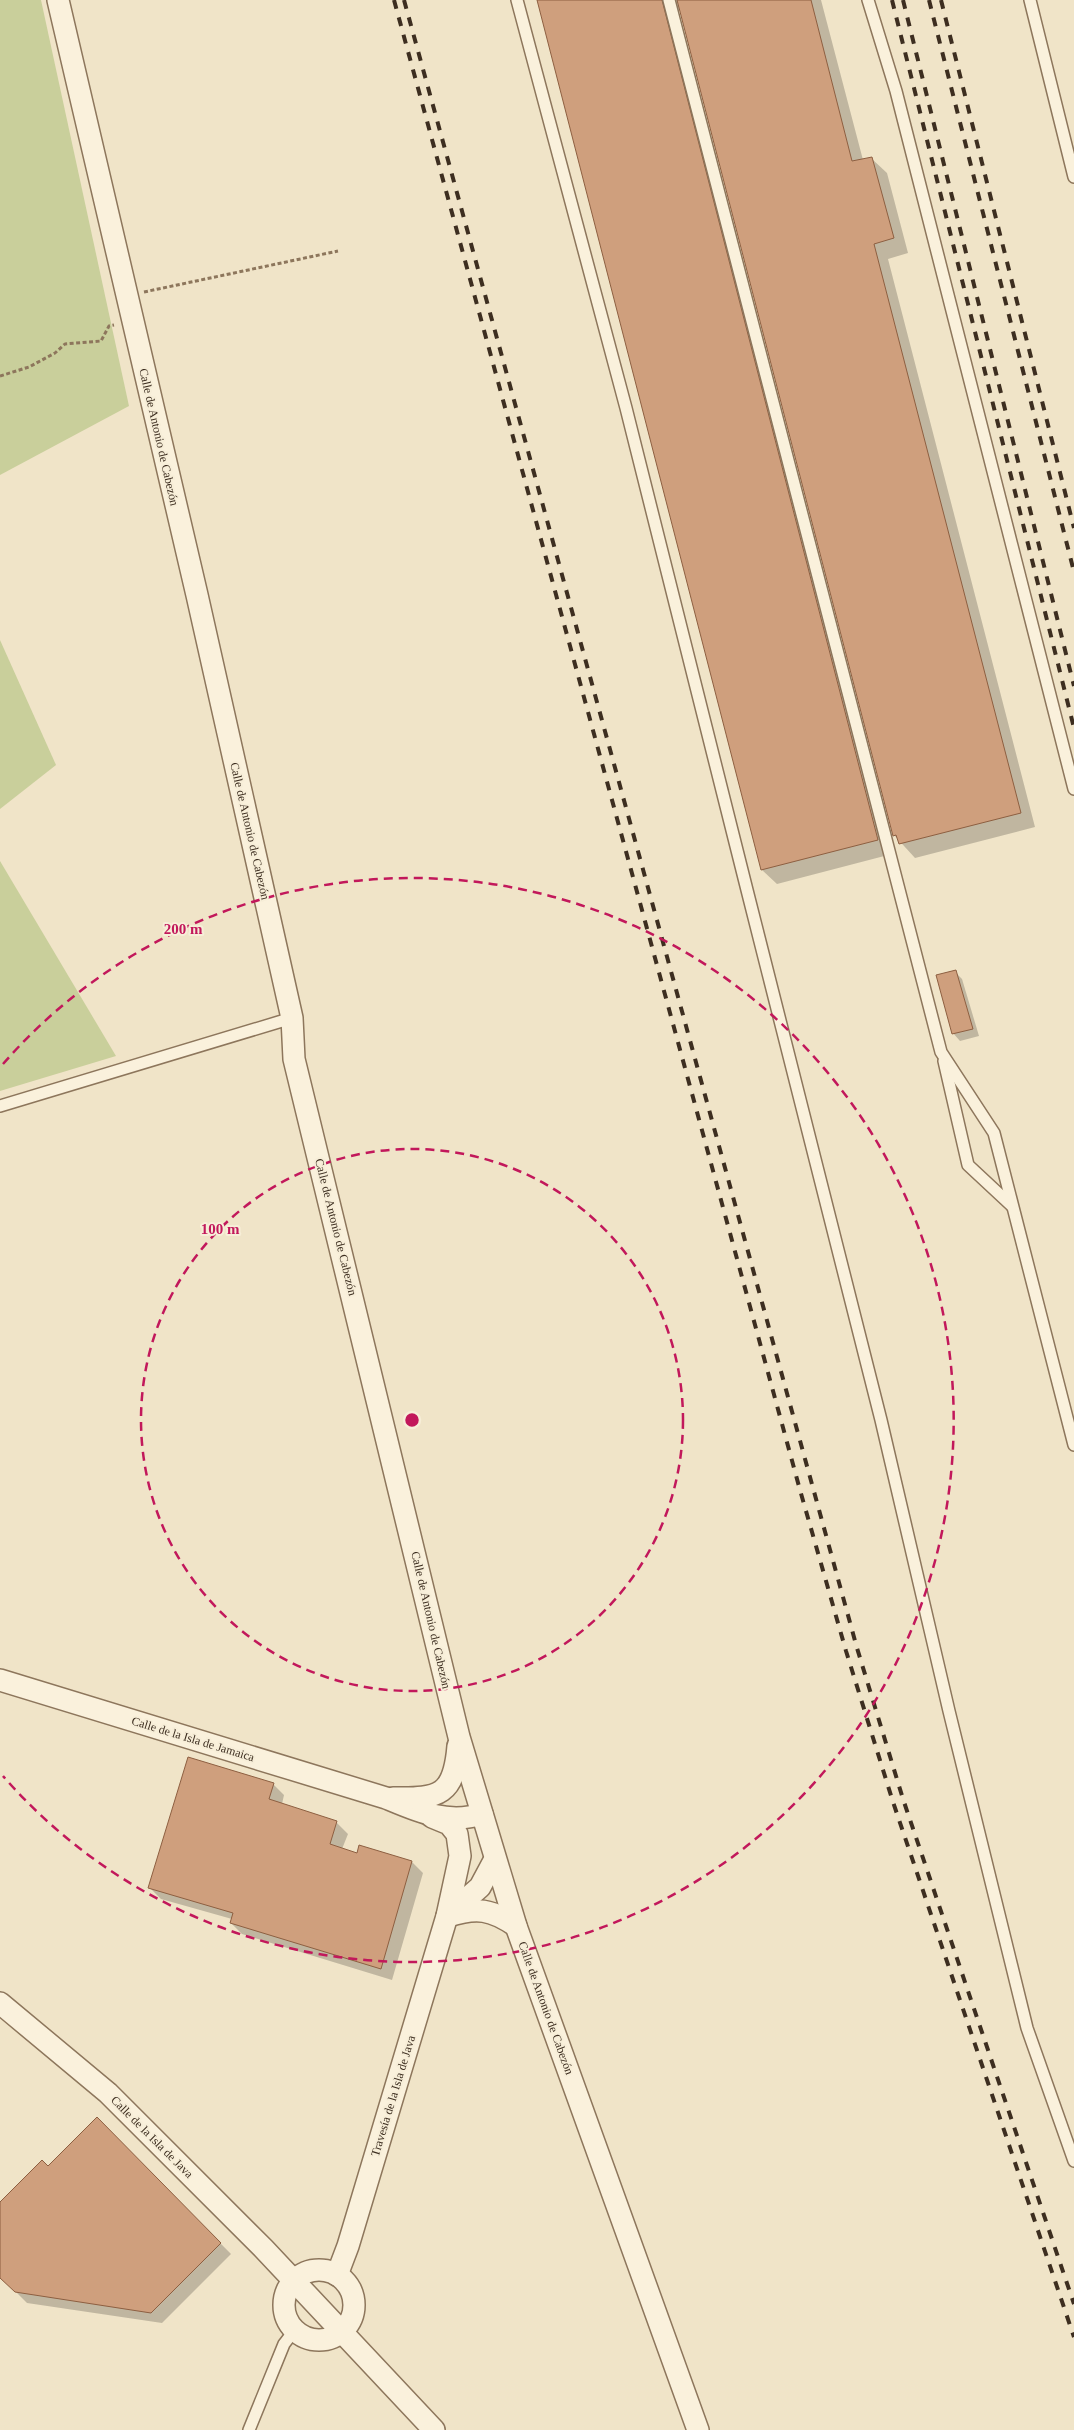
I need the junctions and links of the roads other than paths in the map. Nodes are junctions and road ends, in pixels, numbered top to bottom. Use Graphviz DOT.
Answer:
graph roads {
  1 [pos="58,0"];
  2 [pos="517,0"];
  3 [pos="669,0"];
  4 [pos="868,0"];
  5 [pos="1030,0"];
  6 [pos="1074,177"];
  7 [pos="1074,789"];
  8 [pos="292,1018"];
  9 [pos="941,1052"];
  10 [pos="0,1106"];
  11 [pos="1012,1206"];
  12 [pos="1074,1445"];
  13 [pos="0,1680"];
  14 [pos="459,1737"];
  15 [pos="386,1798"];
  16 [pos="482,1814"];
  17 [pos="429,1816"];
  18 [pos="495,1859"];
  19 [pos="448,1916"];
  20 [pos="516,1926"];
  21 [pos="0,2004"];
  22 [pos="1074,2161"];
  23 [pos="337,2275"];
  24 [pos="294,2280"];
  25 [pos="294,2331"];
  26 [pos="343,2332"];
  27 [pos="249,2430"];
  28 [pos="434,2430"];
  29 [pos="698,2430"];
  1 -- 8 [label="street, Calle de Antonio de Cabezón"];
  2 -- 22 [label="lane"];
  3 -- 9 [label="lane"];
  4 -- 7 [label="lane"];
  5 -- 6 [label="lane"];
  8 -- 10 [label="lane"];
  8 -- 14 [label="street, Calle de Antonio de Cabezón"];
  9 -- 11 [label="lane"];
  9 -- 11 [label="lane"];
  11 -- 12 [label="lane"];
  13 -- 15 [label="street, Calle de la Isla de Jamaica"];
  14 -- 15 [label="street, Calle de la Isla de Jamaica"];
  14 -- 16 [label="street, Calle de Antonio de Cabezón"];
  15 -- 17 [label="street, Calle de la Isla de Jamaica"];
  16 -- 17 [label="street, Calle de la Isla de Jamaica"];
  16 -- 18 [label="street, Calle de Antonio de Cabezón"];
  17 -- 19 [label="street, Travesía de la Isla de Java"];
  18 -- 19 [label="street"];
  18 -- 20 [label="street, Calle de Antonio de Cabezón"];
  19 -- 20 [label="street"];
  19 -- 23 [label="street, Travesía de la Isla de Java"];
  20 -- 29 [label="street, Calle de Antonio de Cabezón"];
  21 -- 24 [label="street, Calle de la Isla de Java"];
  23 -- 24 [label="street"];
  23 -- 26 [label="street"];
  24 -- 25 [label="street"];
  24 -- 26 [label="street, Calle de la Isla de Java"];
  25 -- 26 [label="street"];
  25 -- 27 [label="lane"];
  26 -- 28 [label="street, Calle de la Isla de Java"];
}
